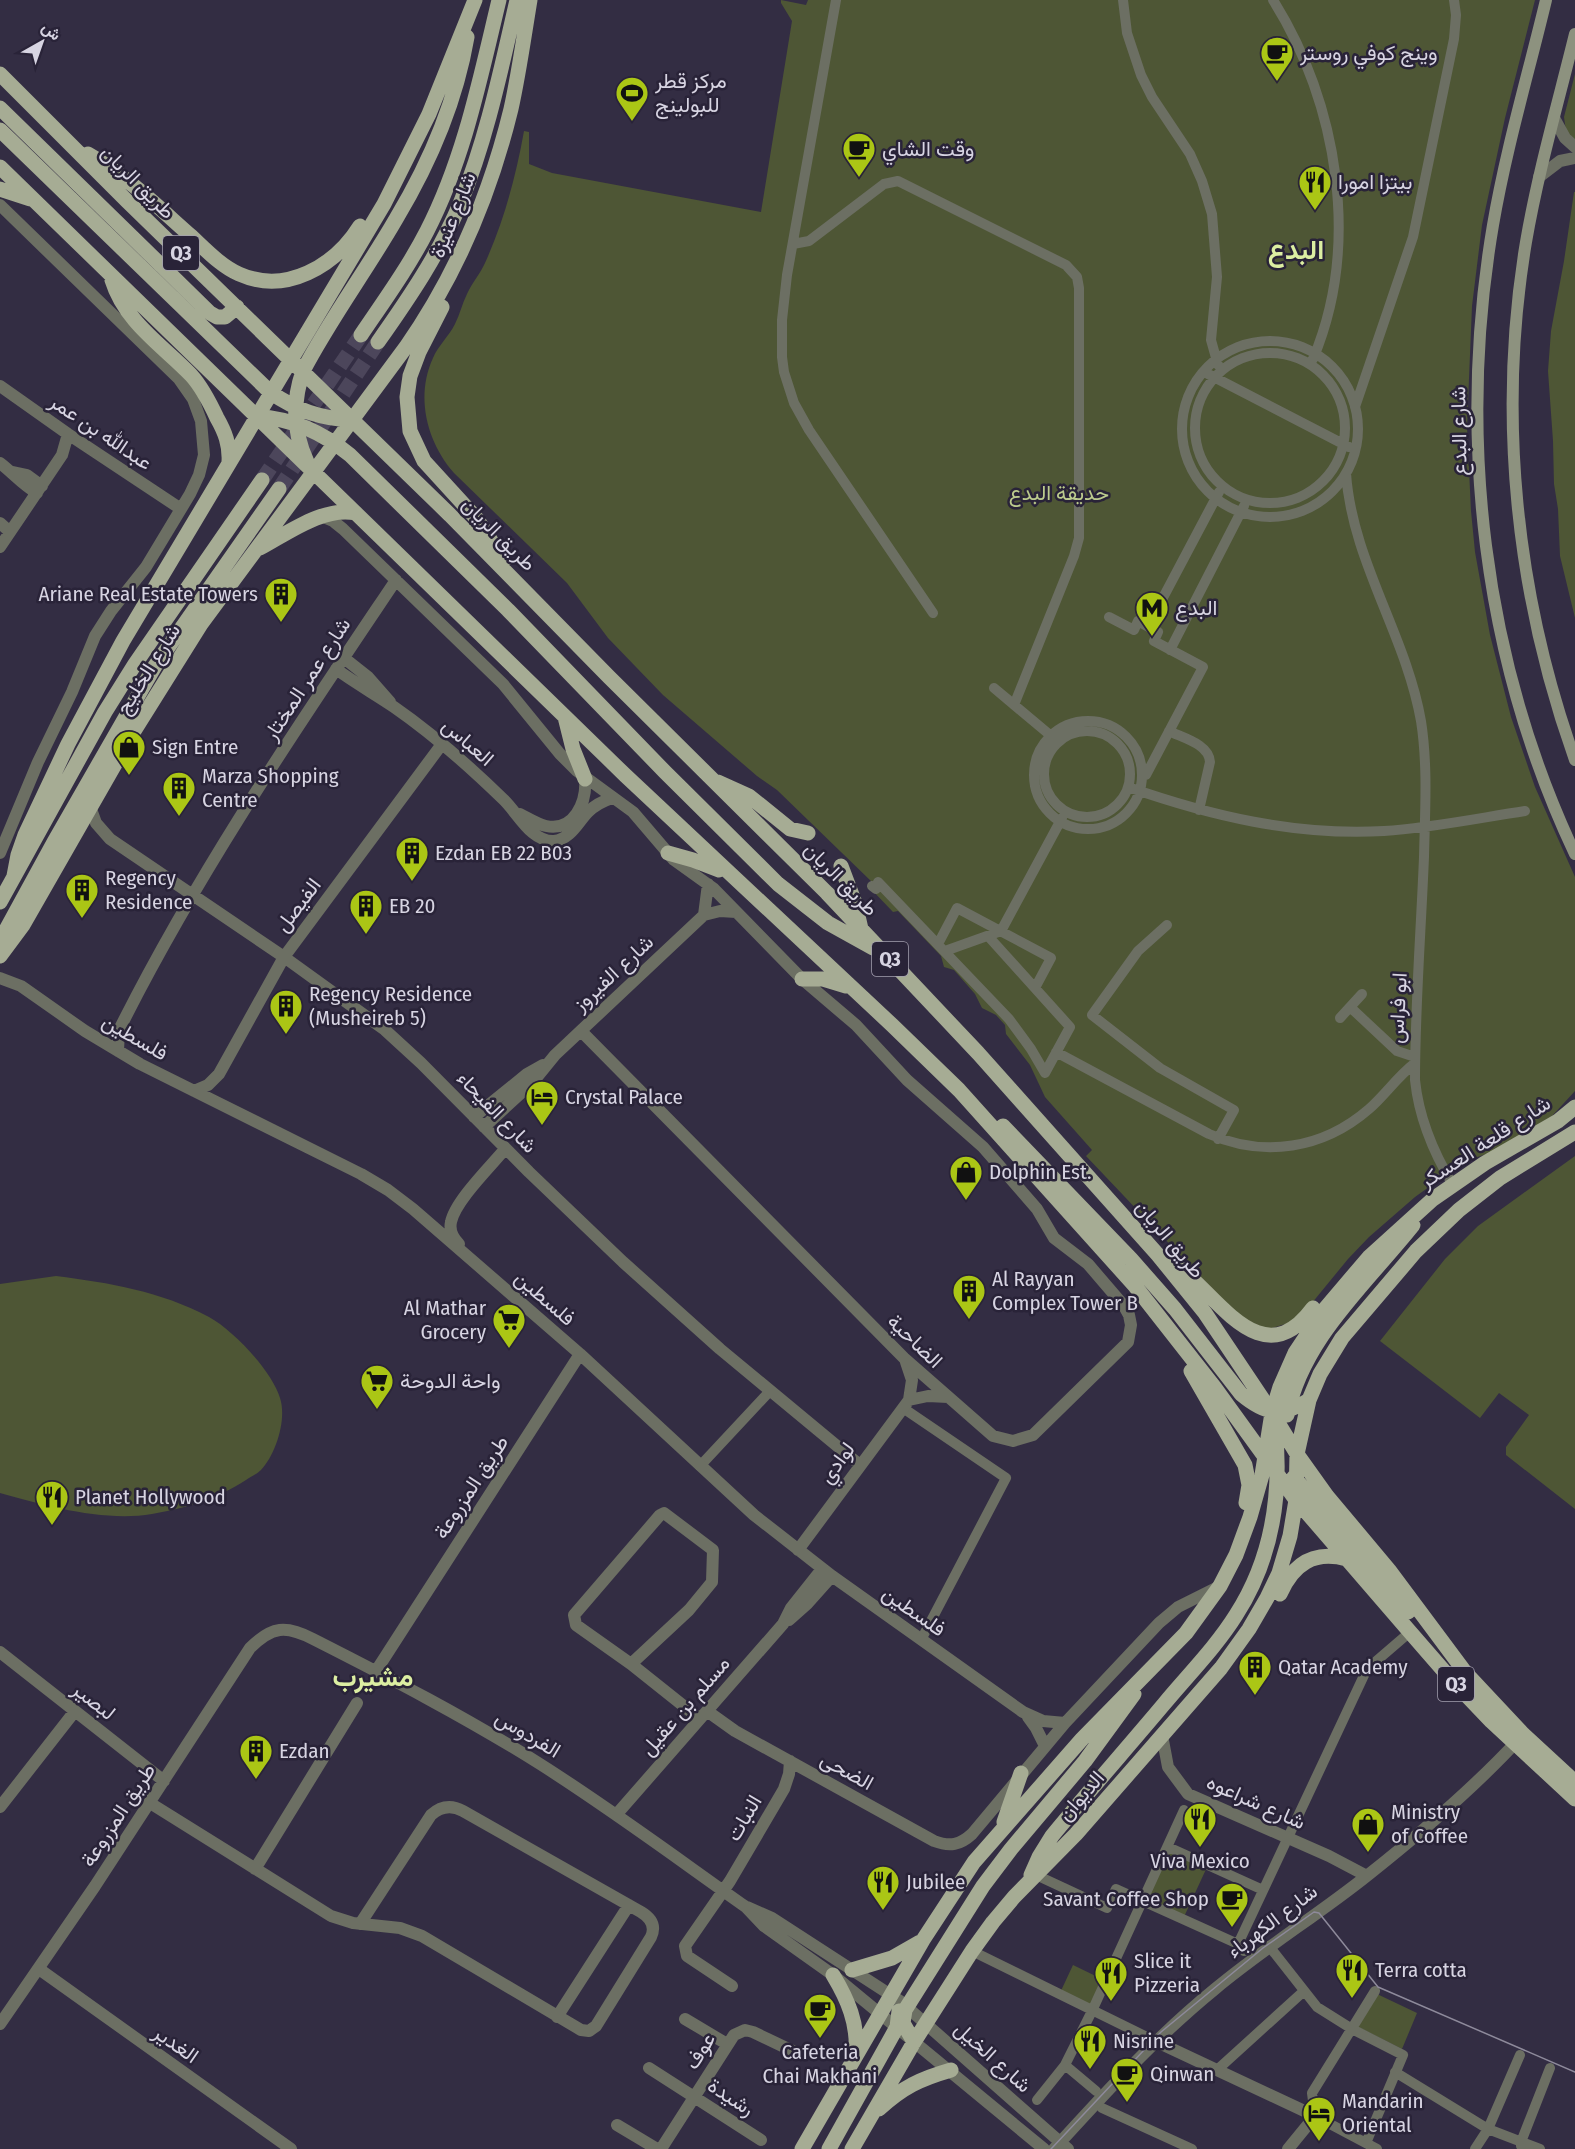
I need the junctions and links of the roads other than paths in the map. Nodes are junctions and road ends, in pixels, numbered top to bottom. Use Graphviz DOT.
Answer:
graph roads {
  1 [pos="475,0"];
  2 [pos="499,0"];
  3 [pos="517,0"];
  4 [pos="530,0"];
  5 [pos="835,0"];
  6 [pos="1123,0"];
  7 [pos="1273,0"];
  8 [pos="1454,0"];
  9 [pos="1546,0"];
  10 [pos="469,17"];
  11 [pos="1575,34"];
  12 [pos="0,74"];
  13 [pos="0,108"];
  14 [pos="1554,118"];
  15 [pos="0,130"];
  16 [pos="72,146"];
  17 [pos="1575,147"];
  18 [pos="1575,158"];
  19 [pos="0,167"];
  20 [pos="400,174"];
  21 [pos="1539,177"];
  22 [pos="0,189"];
  23 [pos="33,200"];
  24 [pos="0,205"];
  25 [pos="793,244"];
  26 [pos="454,270"];
  27 [pos="110,274"];
  28 [pos="237,307"];
  29 [pos="361,335"];
  30 [pos="378,342"];
  31 [pos="1315,354"];
  32 [pos="290,359"];
  33 [pos="1215,359"];
  34 [pos="1311,365"];
  35 [pos="303,371"];
  36 [pos="1203,371"];
  37 [pos="1217,374"];
  38 [pos="0,386"];
  39 [pos="270,392"];
  40 [pos="1355,407"];
  41 [pos="295,415"];
  42 [pos="256,416"];
  43 [pos="352,420"];
  44 [pos="68,434"];
  45 [pos="335,443"];
  46 [pos="1344,445"];
  47 [pos="1355,451"];
  48 [pos="229,462"];
  49 [pos="0,463"];
  50 [pos="314,472"];
  51 [pos="1346,473"];
  52 [pos="262,480"];
  53 [pos="1222,486"];
  54 [pos="279,489"];
  55 [pos="39,490"];
  56 [pos="1216,498"];
  57 [pos="1247,500"];
  58 [pos="181,509"];
  59 [pos="1241,512"];
  60 [pos="356,513"];
  61 [pos="321,516"];
  62 [pos="0,523"];
  63 [pos="4,539"];
  64 [pos="256,550"];
  65 [pos="511,576"];
  66 [pos="396,580"];
  67 [pos="933,613"];
  68 [pos="1109,617"];
  69 [pos="1148,626"];
  70 [pos="1170,650"];
  71 [pos="344,658"];
  72 [pos="336,669"];
  73 [pos="994,688"];
  74 [pos="1014,705"];
  75 [pos="392,706"];
  76 [pos="565,717"];
  77 [pos="1110,727"];
  78 [pos="1169,731"];
  79 [pos="1054,738"];
  80 [pos="442,744"];
  81 [pos="1575,760"];
  82 [pos="1142,774"];
  83 [pos="585,779"];
  84 [pos="711,779"];
  85 [pos="1128,787"];
  86 [pos="1139,791"];
  87 [pos="612,798"];
  88 [pos="91,809"];
  89 [pos="1199,810"];
  90 [pos="1525,811"];
  91 [pos="516,812"];
  92 [pos="1063,817"];
  93 [pos="1425,826"];
  94 [pos="808,833"];
  95 [pos="0,853"];
  96 [pos="668,854"];
  97 [pos="1575,854"];
  98 [pos="841,866"];
  99 [pos="730,875"];
  100 [pos="14,876"];
  101 [pos="708,884"];
  102 [pos="872,886"];
  103 [pos="192,895"];
  104 [pos="0,902"];
  105 [pos="736,912"];
  106 [pos="704,915"];
  107 [pos="1167,925"];
  108 [pos="861,929"];
  109 [pos="1001,931"];
  110 [pos="988,936"];
  111 [pos="941,948"];
  112 [pos="0,953"];
  113 [pos="885,954"];
  114 [pos="284,957"];
  115 [pos="0,978"];
  116 [pos="802,979"];
  117 [pos="852,988"];
  118 [pos="1035,988"];
  119 [pos="1362,994"];
  120 [pos="1350,1007"];
  121 [pos="1340,1018"];
  122 [pos="580,1031"];
  123 [pos="118,1051"];
  124 [pos="1056,1052"];
  125 [pos="1415,1060"];
  126 [pos="549,1061"];
  127 [pos="959,1090"];
  128 [pos="197,1092"];
  129 [pos="1575,1107"];
  130 [pos="474,1117"];
  131 [pos="484,1127"];
  132 [pos="1575,1132"];
  133 [pos="1218,1139"];
  134 [pos="505,1149"];
  135 [pos="1453,1185"];
  136 [pos="1433,1199"];
  137 [pos="461,1202"];
  138 [pos="424,1219"];
  139 [pos="1158,1255"];
  140 [pos="477,1265"];
  141 [pos="1355,1272"];
  142 [pos="1135,1286"];
  143 [pos="580,1354"];
  144 [pos="904,1358"];
  145 [pos="770,1391"];
  146 [pos="948,1397"];
  147 [pos="1309,1400"];
  148 [pos="906,1404"];
  149 [pos="1280,1411"];
  150 [pos="1283,1431"];
  151 [pos="1297,1454"];
  152 [pos="860,1465"];
  153 [pos="700,1466"];
  154 [pos="1280,1468"];
  155 [pos="1296,1500"];
  156 [pos="798,1550"];
  157 [pos="1236,1555"];
  158 [pos="1347,1559"];
  159 [pos="827,1572"];
  160 [pos="1220,1586"];
  161 [pos="1249,1629"];
  162 [pos="1431,1629"];
  163 [pos="272,1631"];
  164 [pos="1410,1632"];
  165 [pos="921,1640"];
  166 [pos="0,1652"];
  167 [pos="631,1664"];
  168 [pos="1151,1668"];
  169 [pos="376,1671"];
  170 [pos="357,1703"];
  171 [pos="75,1711"];
  172 [pos="1023,1712"];
  173 [pos="703,1715"];
  174 [pos="1065,1723"];
  175 [pos="1162,1735"];
  176 [pos="1519,1739"];
  177 [pos="1045,1746"];
  178 [pos="790,1761"];
  179 [pos="1021,1773"];
  180 [pos="164,1781"];
  181 [pos="1575,1782"];
  182 [pos="1575,1799"];
  183 [pos="150,1803"];
  184 [pos="0,1808"];
  185 [pos="1185,1810"];
  186 [pos="616,1815"];
  187 [pos="1002,1829"];
  188 [pos="1287,1838"];
  189 [pos="1168,1847"];
  190 [pos="255,1869"];
  191 [pos="1367,1876"];
  192 [pos="1033,1878"];
  193 [pos="1263,1890"];
  194 [pos="723,1891"];
  195 [pos="1143,1901"];
  196 [pos="629,1905"];
  197 [pos="746,1907"];
  198 [pos="360,1924"];
  199 [pos="923,1940"];
  200 [pos="1269,1946"];
  201 [pos="972,1951"];
  202 [pos="39,1970"];
  203 [pos="852,1970"];
  204 [pos="832,1975"];
  205 [pos="732,1986"];
  206 [pos="1304,1991"];
  207 [pos="1374,1991"];
  208 [pos="891,1995"];
  209 [pos="907,2007"];
  210 [pos="1092,2011"];
  211 [pos="880,2013"];
  212 [pos="557,2017"];
  213 [pos="685,2019"];
  214 [pos="926,2023"];
  215 [pos="0,2024"];
  216 [pos="897,2026"];
  217 [pos="1352,2029"];
  218 [pos="1155,2041"];
  219 [pos="914,2042"];
  220 [pos="727,2044"];
  221 [pos="799,2054"];
  222 [pos="1520,2055"];
  223 [pos="855,2056"];
  224 [pos="1065,2065"];
  225 [pos="649,2068"];
  226 [pos="1550,2068"];
  227 [pos="951,2070"];
  228 [pos="1217,2070"];
  229 [pos="1395,2072"];
  230 [pos="1096,2091"];
  231 [pos="695,2096"];
  232 [pos="1037,2100"];
  233 [pos="1102,2108"];
  234 [pos="1315,2116"];
  235 [pos="865,2124"];
  236 [pos="617,2125"];
  237 [pos="1488,2129"];
  238 [pos="761,2140"];
  239 [pos="1366,2143"];
  240 [pos="1521,2145"];
  241 [pos="1061,2147"];
  242 [pos="291,2149"];
  243 [pos="657,2149"];
  244 [pos="662,2149"];
  245 [pos="802,2149"];
  246 [pos="829,2149"];
  247 [pos="852,2149"];
  248 [pos="1044,2149"];
  249 [pos="1192,2149"];
  250 [pos="1288,2149"];
  251 [pos="1377,2149"];
  252 [pos="1475,2149"];
  253 [pos="1540,2149"];
  1 -- 10 [label="main road"];
  2 -- 29 [label="main road, شارع عنيزة"];
  3 -- 30 [label="main road, شارع عنيزة"];
  4 -- 26 [label="main road, شارع عنيزة"];
  5 -- 25 [label="street"];
  6 -- 33 [label="street"];
  7 -- 31 [label="street"];
  8 -- 40 [label="street"];
  9 -- 97 [label="main road, شارع البدع"];
  10 -- 20 [label="main road"];
  10 -- 35 [label="main road"];
  11 -- 14 [label="main road"];
  12 -- 16 [label="main road, طريق الريان / Q3"];
  13 -- 28 [label="main road"];
  14 -- 17 [label="street"];
  14 -- 21 [label="main road"];
  15 -- 39 [label="main road"];
  16 -- 20 [label="main road"];
  16 -- 28 [label="main road, طريق الريان / Q3"];
  18 -- 21 [label="street"];
  19 -- 23 [label="main road, طريق الريان / Q3"];
  20 -- 32 [label="main road"];
  21 -- 81 [label="main road"];
  22 -- 23 [label="main road"];
  23 -- 27 [label="main road, طريق الريان / Q3"];
  24 -- 58 [label="street"];
  25 -- 67 [label="street"];
  25 -- 74 [label="street"];
  26 -- 43 [label="main road, شارع عنيزة"];
  26 -- 65 [label="main road"];
  27 -- 42 [label="main road, طريق الريان / Q3"];
  27 -- 48 [label="main road"];
  28 -- 32 [label="main road, طريق الريان / Q3"];
  31 -- 33 [label="street"];
  31 -- 34 [label="street"];
  31 -- 40 [label="street"];
  32 -- 35 [label="main road, طريق الريان / Q3"];
  32 -- 39 [label="main road, شارع الخليج"];
  33 -- 36 [label="street"];
  33 -- 37 [label="street"];
  34 -- 37 [label="street"];
  34 -- 46 [label="street"];
  35 -- 41 [label="main road"];
  35 -- 43 [label="main road, طريق الريان / Q3"];
  36 -- 37 [label="street"];
  36 -- 56 [label="street"];
  37 -- 46 [label="street"];
  37 -- 53 [label="street"];
  38 -- 44 [label="street, عبدالله بن عمر"];
  39 -- 41 [label="main road"];
  39 -- 42 [label="main road, شارع الخليج"];
  40 -- 47 [label="street"];
  41 -- 42 [label="main road"];
  41 -- 43 [label="main road"];
  41 -- 45 [label="main road"];
  41 -- 50 [label="main road"];
  42 -- 48 [label="main road, شارع الخليج"];
  42 -- 50 [label="main road, طريق الريان / Q3"];
  43 -- 45 [label="main road, شارع الخليج"];
  43 -- 65 [label="main road, طريق الريان / Q3"];
  44 -- 55 [label="street"];
  44 -- 58 [label="street, عبدالله بن عمر"];
  45 -- 50 [label="main road, شارع الخليج"];
  45 -- 113 [label="main road"];
  46 -- 47 [label="street"];
  46 -- 57 [label="street"];
  47 -- 51 [label="street"];
  48 -- 100 [label="main road, شارع الخليج"];
  49 -- 55 [label="street"];
  50 -- 60 [label="main road, طريق الريان / Q3"];
  50 -- 64 [label="main road, شارع الخليج"];
  51 -- 59 [label="street"];
  51 -- 93 [label="street, ابو فراس"];
  52 -- 100 [label="main road, شارع الخليج"];
  53 -- 56 [label="street"];
  53 -- 57 [label="street"];
  54 -- 112 [label="main road, شارع الخليج"];
  55 -- 63 [label="street"];
  56 -- 59 [label="street"];
  56 -- 69 [label="street"];
  57 -- 59 [label="street"];
  58 -- 95 [label="street"];
  59 -- 70 [label="street"];
  60 -- 61 [label="main road"];
  60 -- 76 [label="main road, طريق الريان / Q3"];
  61 -- 64 [label="main road"];
  61 -- 66 [label="street"];
  62 -- 63 [label="street"];
  64 -- 88 [label="main road, شارع الخليج"];
  65 -- 84 [label="main road, طريق الريان / Q3"];
  66 -- 71 [label="street, شارع عمر المختار"];
  66 -- 83 [label="street"];
  68 -- 69 [label="street"];
  69 -- 70 [label="street"];
  70 -- 78 [label="street"];
  71 -- 72 [label="street, شارع عمر المختار"];
  71 -- 75 [label="street, العباس"];
  72 -- 75 [label="street, العباس"];
  72 -- 103 [label="street, شارع عمر المختار"];
  73 -- 74 [label="street"];
  74 -- 79 [label="street"];
  75 -- 80 [label="street, العباس"];
  76 -- 83 [label="main road"];
  76 -- 99 [label="main road, طريق الريان / Q3"];
  77 -- 79 [label="street"];
  77 -- 82 [label="street"];
  77 -- 85 [label="street"];
  78 -- 82 [label="street"];
  78 -- 89 [label="street"];
  79 -- 92 [label="street"];
  80 -- 91 [label="street, العباس"];
  80 -- 114 [label="street, الفيصل"];
  82 -- 86 [label="street"];
  83 -- 87 [label="street"];
  83 -- 91 [label="street, العباس"];
  84 -- 94 [label="main road"];
  84 -- 108 [label="main road, طريق الريان / Q3"];
  85 -- 86 [label="street"];
  85 -- 92 [label="street"];
  86 -- 89 [label="street"];
  86 -- 92 [label="street"];
  87 -- 91 [label="street, العباس"];
  87 -- 96 [label="street"];
  88 -- 103 [label="street, شارع الفيحاء"];
  88 -- 112 [label="main road, شارع الخليج"];
  89 -- 93 [label="street"];
  90 -- 93 [label="street"];
  92 -- 109 [label="street"];
  93 -- 125 [label="street, ابو فراس"];
  96 -- 99 [label="main road"];
  96 -- 101 [label="street"];
  98 -- 108 [label="main road"];
  99 -- 117 [label="main road, طريق الريان / Q3"];
  100 -- 104 [label="main road, شارع الخليج"];
  101 -- 105 [label="street"];
  101 -- 106 [label="street"];
  102 -- 111 [label="street"];
  103 -- 114 [label="street, شارع الفيحاء"];
  103 -- 123 [label="street, شارع عمر المختار"];
  105 -- 106 [label="street"];
  105 -- 116 [label="street"];
  106 -- 122 [label="street, شارع الفيروز"];
  107 -- 133 [label="street"];
  108 -- 113 [label="main road, طريق الريان / Q3"];
  109 -- 110 [label="street"];
  109 -- 111 [label="street"];
  109 -- 118 [label="street"];
  110 -- 111 [label="street"];
  110 -- 118 [label="street"];
  111 -- 124 [label="street"];
  113 -- 139 [label="main road, طريق الريان / Q3"];
  114 -- 128 [label="street, الفيصل"];
  114 -- 130 [label="street, شارع الفيحاء"];
  115 -- 123 [label="street, فلسطين"];
  116 -- 117 [label="main road"];
  116 -- 146 [label="street, الضاحية"];
  117 -- 127 [label="main road, طريق الريان / Q3"];
  118 -- 124 [label="street"];
  119 -- 120 [label="street"];
  120 -- 121 [label="street"];
  120 -- 125 [label="street"];
  122 -- 126 [label="street, شارع الفيروز"];
  122 -- 144 [label="street, الضاحية"];
  123 -- 128 [label="street, فلسطين"];
  124 -- 133 [label="street"];
  125 -- 133 [label="street"];
  125 -- 135 [label="street, ابو فراس"];
  126 -- 130 [label="street, شارع الفيروز"];
  126 -- 131 [label="street, شارع الفيروز"];
  127 -- 142 [label="main road, طريق الريان / Q3"];
  127 -- 149 [label="main road"];
  128 -- 138 [label="street, فلسطين"];
  129 -- 135 [label="main road, شارع قلعة العسكر"];
  130 -- 131 [label="street, شارع الفيحاء"];
  131 -- 134 [label="street, شارع الفيحاء"];
  132 -- 147 [label="main road, شارع قلعة العسكر"];
  134 -- 137 [label="street"];
  134 -- 145 [label="street, شارع الفيحاء"];
  135 -- 136 [label="main road, شارع قلعة العسكر"];
  136 -- 141 [label="main road, شارع قلعة العسكر"];
  136 -- 149 [label="main road"];
  137 -- 138 [label="street"];
  137 -- 140 [label="street"];
  138 -- 140 [label="street, فلسطين"];
  139 -- 141 [label="main road"];
  139 -- 149 [label="main road, طريق الريان / Q3"];
  140 -- 143 [label="street, فلسطين"];
  141 -- 149 [label="main road, شارع قلعة العسكر"];
  142 -- 154 [label="main road, طريق الريان / Q3"];
  142 -- 157 [label="main road"];
  143 -- 153 [label="street, فلسطين"];
  143 -- 169 [label="street, طريق المزروعة"];
  144 -- 146 [label="street, الضاحية"];
  144 -- 148 [label="street"];
  145 -- 152 [label="street, شارع الفيحاء"];
  145 -- 153 [label="street"];
  146 -- 148 [label="street"];
  147 -- 149 [label="main road"];
  147 -- 151 [label="main road, شارع قلعة العسكر"];
  148 -- 152 [label="street, لوادي"];
  148 -- 165 [label="street"];
  149 -- 150 [label="main road, طريق الريان / Q3"];
  149 -- 154 [label="main road, الديوان"];
  150 -- 151 [label="main road, طريق الريان / Q3"];
  150 -- 154 [label="main road"];
  151 -- 154 [label="main road, الديوان"];
  151 -- 162 [label="main road, طريق الريان / Q3"];
  152 -- 156 [label="street, لوادي"];
  153 -- 156 [label="street, فلسطين"];
  154 -- 155 [label="main road, طريق الريان / Q3"];
  154 -- 157 [label="main road, الديوان"];
  154 -- 162 [label="main road"];
  154 -- 192 [label="main road"];
  155 -- 158 [label="main road, طريق الريان / Q3"];
  155 -- 161 [label="main road, الديوان"];
  156 -- 159 [label="street, فلسطين"];
  157 -- 160 [label="main road, الديوان"];
  158 -- 161 [label="main road"];
  158 -- 164 [label="main road, طريق الريان / Q3"];
  159 -- 165 [label="street, فلسطين"];
  159 -- 173 [label="street, مسلم بن عقيل"];
  160 -- 168 [label="main road, الديوان"];
  160 -- 174 [label="street"];
  161 -- 175 [label="main road, الديوان"];
  162 -- 176 [label="main road, طريق الريان / Q3"];
  163 -- 169 [label="street, الفردوس"];
  163 -- 180 [label="street, طريق المزروعة"];
  164 -- 176 [label="main road, طريق الريان / Q3"];
  164 -- 188 [label="street"];
  165 -- 172 [label="street, فلسطين"];
  166 -- 171 [label="street, لبصير"];
  167 -- 167 [label="street, الضحى"];
  167 -- 173 [label="street, الضحى"];
  168 -- 187 [label="main road, الديوان"];
  168 -- 209 [label="main road"];
  169 -- 186 [label="street, الفردوس"];
  170 -- 190 [label="street"];
  171 -- 180 [label="street, لبصير"];
  171 -- 184 [label="street"];
  172 -- 174 [label="street, فلسطين"];
  172 -- 177 [label="street, فلسطين"];
  173 -- 178 [label="street, الضحى"];
  173 -- 186 [label="street, مسلم بن عقيل"];
  174 -- 177 [label="street"];
  175 -- 188 [label="street, شارع شراعوه"];
  175 -- 192 [label="main road, الديوان"];
  176 -- 181 [label="main road, طريق الريان / Q3"];
  176 -- 182 [label="main road, طريق الريان / Q3"];
  176 -- 191 [label="street, شارع الكهرباء"];
  177 -- 179 [label="street"];
  178 -- 179 [label="street, الضحى"];
  178 -- 194 [label="street, النبات"];
  179 -- 187 [label="main road"];
  180 -- 183 [label="street, طريق المزروعة"];
  183 -- 190 [label="street"];
  183 -- 202 [label="street, طريق المزروعة"];
  185 -- 189 [label="street"];
  186 -- 194 [label="street, الفردوس"];
  187 -- 199 [label="main road, الديوان"];
  188 -- 191 [label="street, شارع شراعوه"];
  188 -- 193 [label="street"];
  189 -- 193 [label="street"];
  189 -- 195 [label="street"];
  190 -- 198 [label="street"];
  191 -- 200 [label="street, شارع الكهرباء"];
  192 -- 195 [label="street"];
  192 -- 201 [label="main road, الديوان"];
  193 -- 195 [label="street"];
  194 -- 197 [label="street, الفردوس"];
  194 -- 205 [label="street, النبات"];
  195 -- 210 [label="street"];
  196 -- 198 [label="street"];
  196 -- 212 [label="street"];
  196 -- 212 [label="street"];
  197 -- 203 [label="street, الفردوس"];
  197 -- 204 [label="street, الفردوس"];
  198 -- 212 [label="street"];
  199 -- 203 [label="main road"];
  199 -- 208 [label="main road, الديوان"];
  200 -- 206 [label="street"];
  200 -- 218 [label="street, شارع الكهرباء"];
  201 -- 210 [label="street"];
  201 -- 214 [label="main road, الديوان"];
  202 -- 215 [label="street, طريق المزروعة"];
  202 -- 242 [label="street, الغدير"];
  203 -- 208 [label="street, الفردوس"];
  204 -- 211 [label="street, الفردوس"];
  204 -- 223 [label="main road"];
  206 -- 217 [label="street"];
  206 -- 228 [label="street"];
  207 -- 217 [label="street"];
  208 -- 209 [label="street, شارع الخيل"];
  208 -- 211 [label="main road, الديوان"];
  208 -- 216 [label="main road"];
  209 -- 214 [label="street, شارع الخيل"];
  209 -- 219 [label="main road"];
  210 -- 218 [label="street"];
  210 -- 224 [label="street"];
  211 -- 216 [label="street, شارع الخيل"];
  211 -- 223 [label="main road, الديوان"];
  213 -- 220 [label="street"];
  214 -- 219 [label="main road, الديوان"];
  214 -- 241 [label="street, شارع الخيل"];
  216 -- 219 [label="street, شارع الخيل"];
  216 -- 246 [label="main road"];
  217 -- 229 [label="street"];
  217 -- 234 [label="street"];
  218 -- 228 [label="street"];
  218 -- 241 [label="street, شارع الكهرباء"];
  219 -- 227 [label="street, شارع الخيل"];
  219 -- 235 [label="main road, الديوان"];
  220 -- 221 [label="street, عوف"];
  220 -- 231 [label="street, عوف"];
  222 -- 237 [label="street"];
  223 -- 245 [label="main road, الديوان"];
  224 -- 230 [label="street"];
  224 -- 232 [label="street"];
  225 -- 231 [label="street, رشيدة"];
  226 -- 240 [label="street"];
  227 -- 235 [label="main road"];
  227 -- 248 [label="street, شارع الخيل"];
  228 -- 234 [label="street"];
  229 -- 237 [label="street"];
  229 -- 239 [label="street"];
  231 -- 238 [label="street, رشيدة"];
  231 -- 244 [label="street, عوف"];
  233 -- 249 [label="street"];
  234 -- 239 [label="street"];
  234 -- 250 [label="street"];
  235 -- 247 [label="main road, الديوان"];
  236 -- 243 [label="street"];
  237 -- 240 [label="street"];
  237 -- 252 [label="street"];
  239 -- 251 [label="street"];
  240 -- 253 [label="street"];
}
